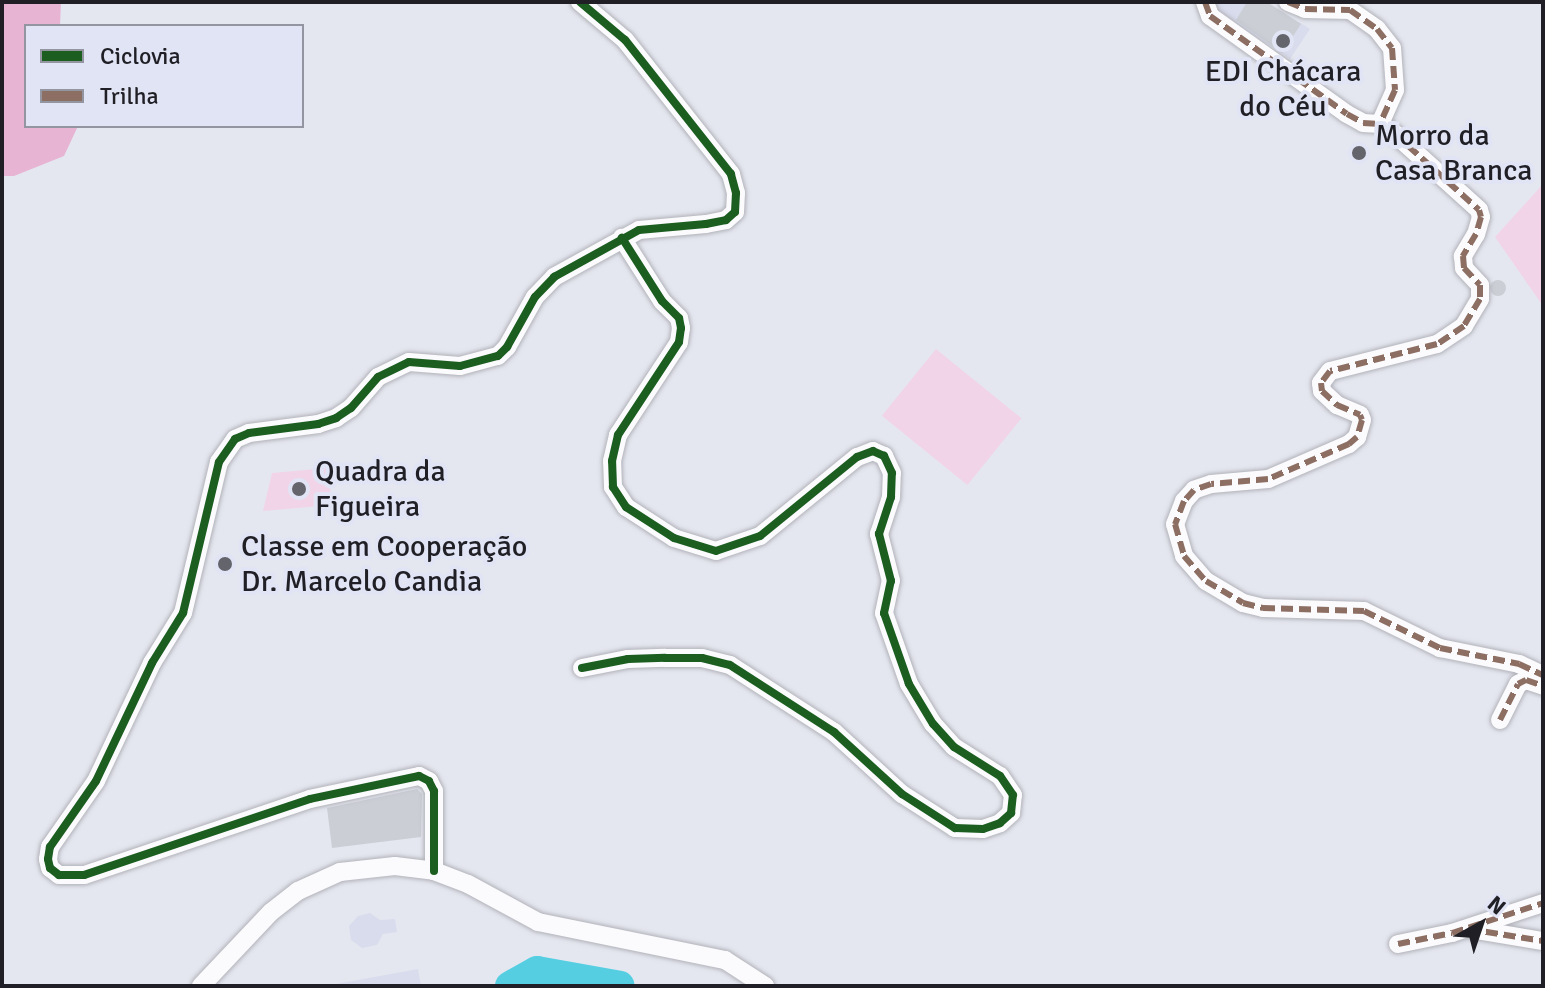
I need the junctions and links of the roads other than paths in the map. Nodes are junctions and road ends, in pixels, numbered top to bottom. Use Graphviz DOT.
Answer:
graph roads {
  1 [pos="580,2"];
  2 [pos="1205,2"];
  3 [pos="1288,2"];
  4 [pos="1349,6"];
  5 [pos="1380,124"];
  6 [pos="622,238"];
  7 [pos="582,668"];
  8 [pos="1543,675"];
  9 [pos="1543,686"];
  10 [pos="1500,720"];
  11 [pos="434,871"];
  12 [pos="1543,903"];
  13 [pos="1452,933"];
  14 [pos="1543,941"];
  15 [pos="1398,944"];
  16 [pos="201,986"];
  17 [pos="765,986"];
  1 -- 6 [label="street"];
  2 -- 5 [label="street"];
  3 -- 4 [label="street"];
  4 -- 5 [label="street"];
  5 -- 8 [label="street"];
  6 -- 7 [label="street"];
  6 -- 11 [label="street"];
  9 -- 10 [label="street"];
  11 -- 16 [label="street"];
  11 -- 17 [label="street"];
  12 -- 13 [label="street"];
  13 -- 14 [label="street"];
  13 -- 15 [label="street"];
}
